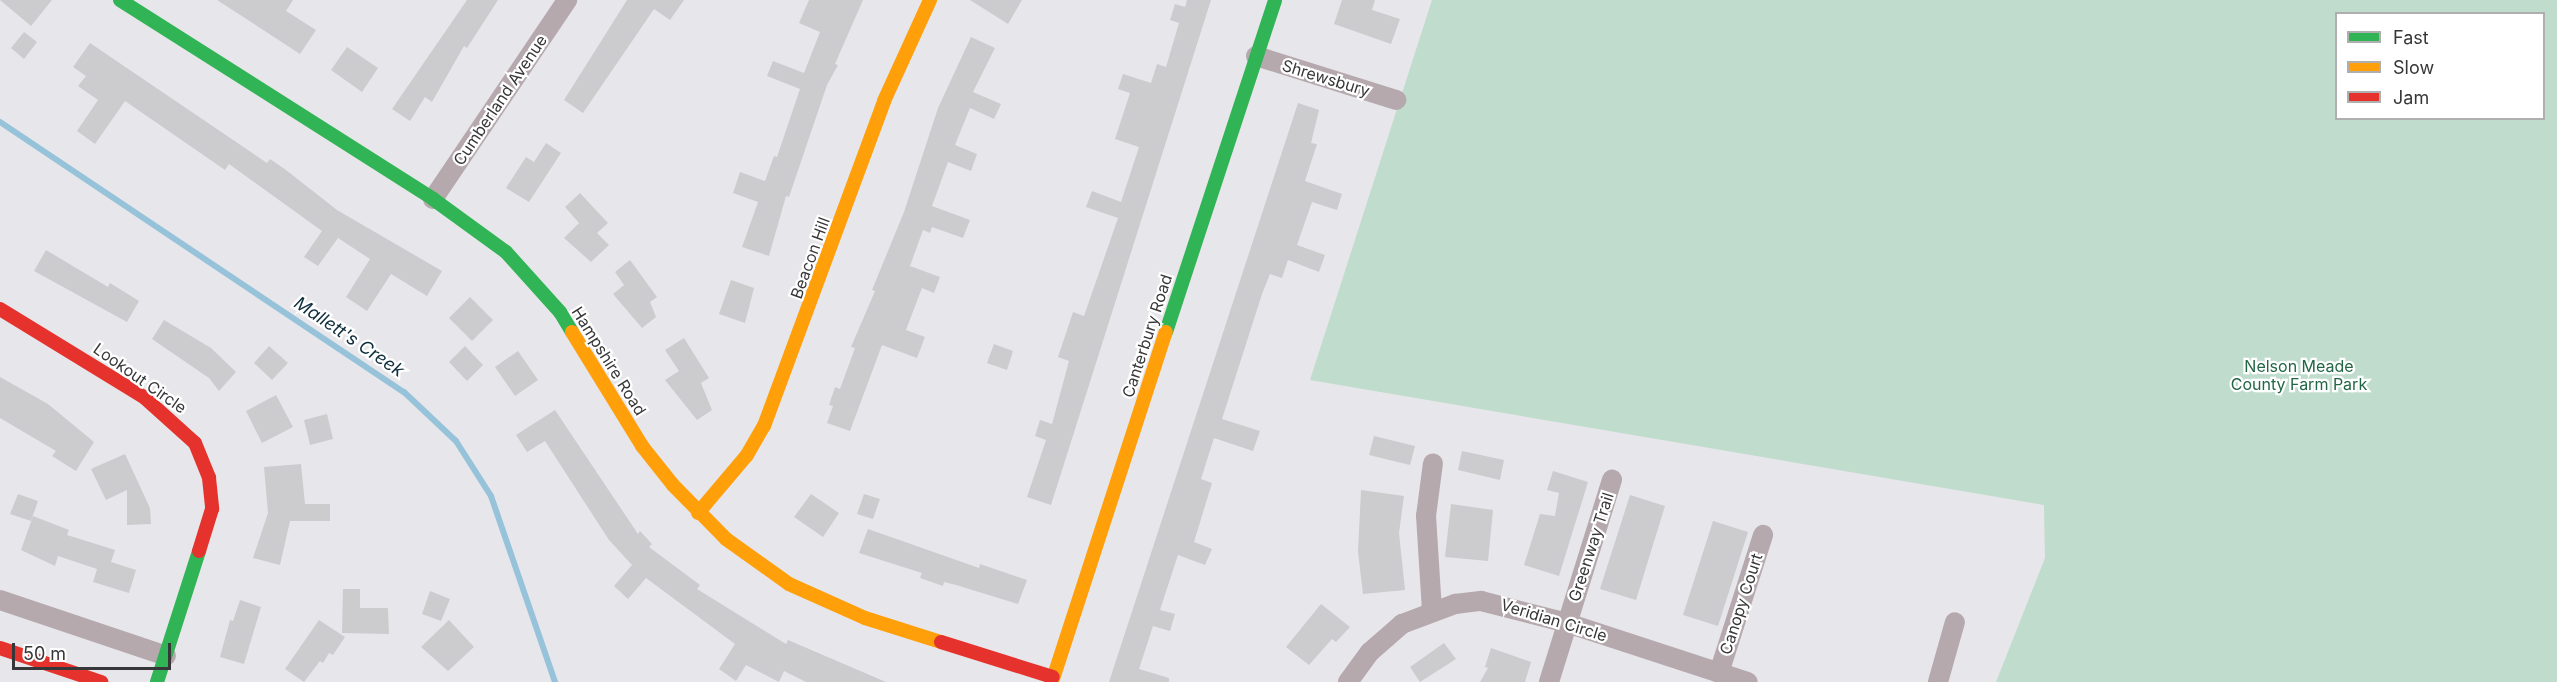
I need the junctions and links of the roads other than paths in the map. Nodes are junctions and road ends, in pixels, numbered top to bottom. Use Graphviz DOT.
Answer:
graph roads {
  1 [pos="120,0"];
  2 [pos="567,0"];
  3 [pos="930,0"];
  4 [pos="1275,0"];
  5 [pos="1256,56"];
  6 [pos="1396,100"];
  7 [pos="433,199"];
  8 [pos="0,309"];
  9 [pos="1432,463"];
  10 [pos="1612,480"];
  11 [pos="698,513"];
  12 [pos="1763,535"];
  13 [pos="0,600"];
  14 [pos="1432,611"];
  15 [pos="1956,622"];
  16 [pos="1567,623"];
  17 [pos="0,648"];
  18 [pos="166,656"];
  19 [pos="1719,673"];
  20 [pos="1053,680"];
  21 [pos="100,682"];
  22 [pos="157,682"];
  23 [pos="1348,682"];
  24 [pos="1549,682"];
  25 [pos="1748,682"];
  26 [pos="1938,682"];
  1 -- 7 [label="street, Hampshire Road"];
  2 -- 7 [label="street, Cumberland Avenue"];
  3 -- 11 [label="street, Beacon Hill"];
  4 -- 5 [label="street, Canterbury Road"];
  5 -- 6 [label="street, Shrewsbury"];
  5 -- 20 [label="street, Canterbury Road"];
  7 -- 11 [label="street, Hampshire Road"];
  8 -- 18 [label="street, Lookout Circle"];
  9 -- 14 [label="street"];
  10 -- 16 [label="street, Greenway Trail"];
  11 -- 20 [label="street, Hampshire Road"];
  12 -- 19 [label="street, Canopy Court"];
  13 -- 18 [label="street"];
  14 -- 16 [label="street, Veridian Circle"];
  14 -- 23 [label="street, Veridian Circle"];
  15 -- 26 [label="street"];
  16 -- 19 [label="street, Veridian Circle"];
  16 -- 24 [label="street, Greenway Trail"];
  17 -- 21 [label="street"];
  18 -- 22 [label="street, Lookout Circle"];
  19 -- 25 [label="street, Veridian Circle"];
}
